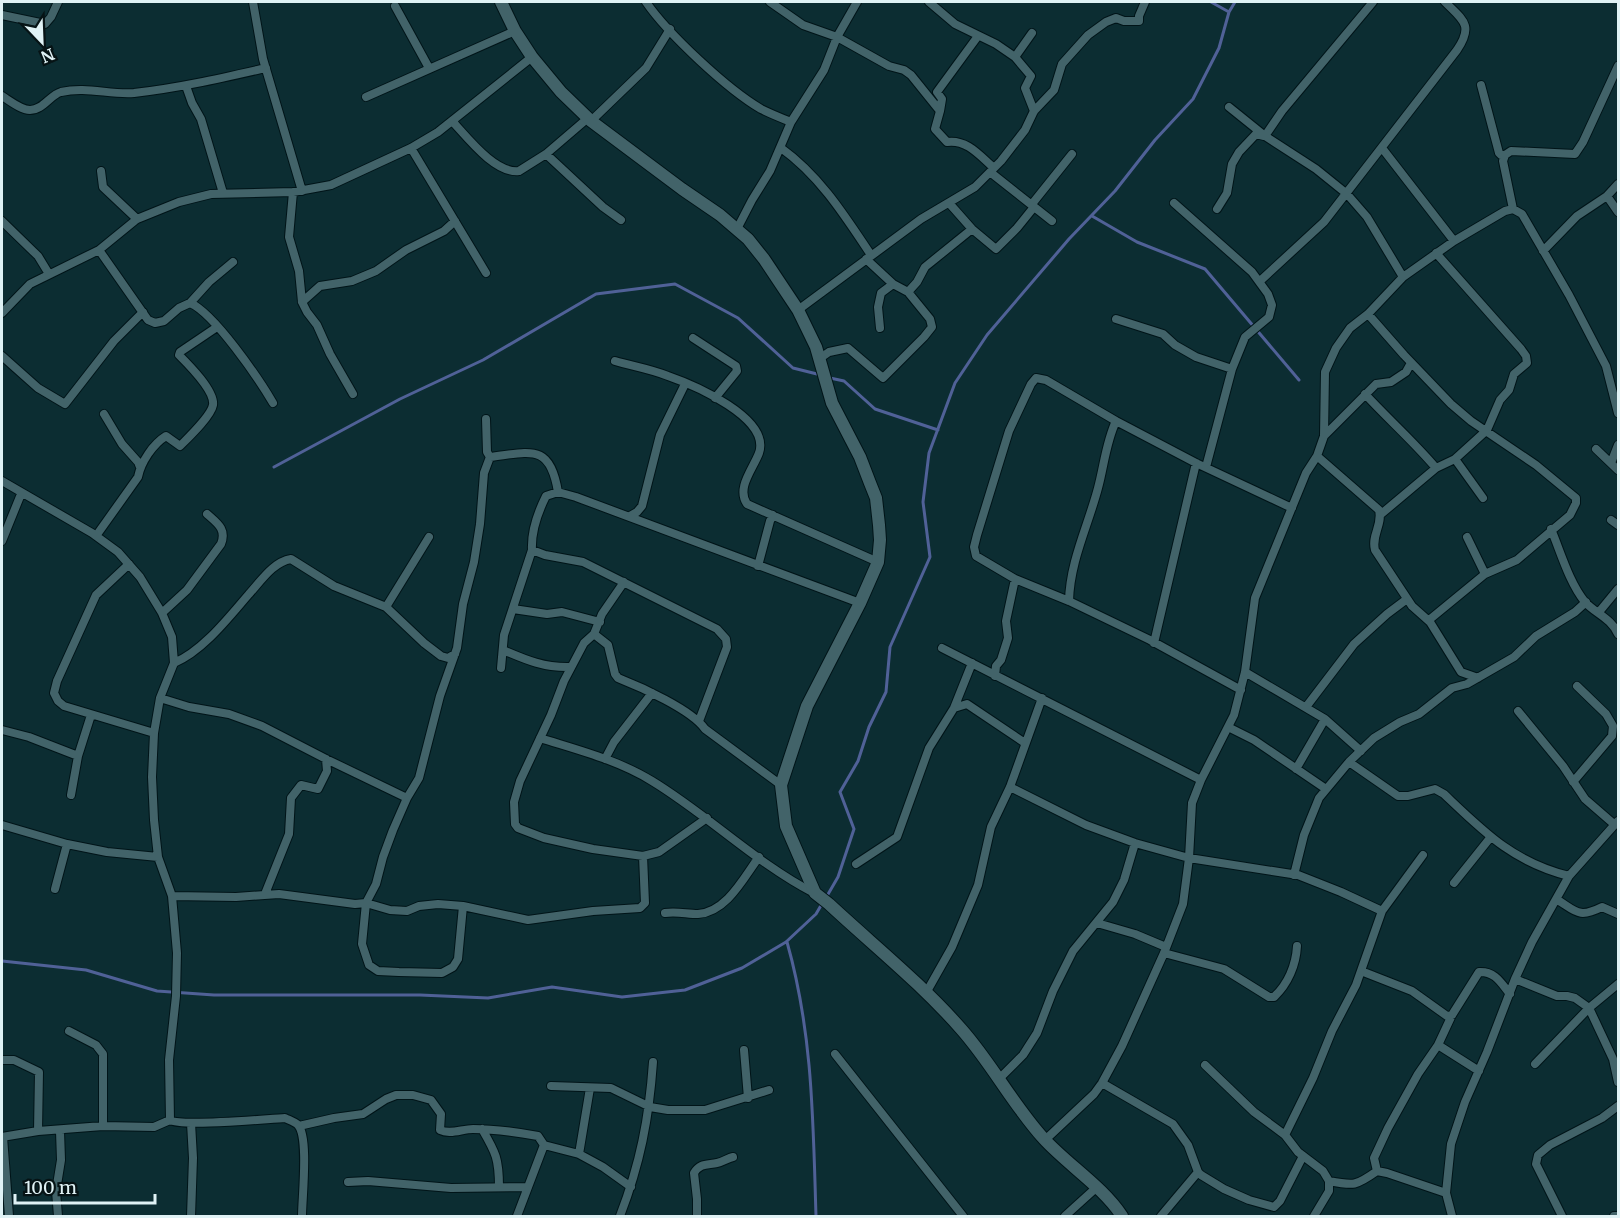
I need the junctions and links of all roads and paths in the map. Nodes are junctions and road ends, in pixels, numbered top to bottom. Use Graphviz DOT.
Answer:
graph roads {
  1 [pos="58,2"];
  2 [pos="253,2"];
  3 [pos="501,2"];
  4 [pos="646,2"];
  5 [pos="770,2"];
  6 [pos="857,2"];
  7 [pos="929,2"];
  8 [pos="1145,2"];
  9 [pos="1373,2"];
  10 [pos="1445,2"];
  11 [pos="395,6"];
  12 [pos="2,15"];
  13 [pos="670,29"];
  14 [pos="515,31"];
  15 [pos="1032,33"];
  16 [pos="978,36"];
  17 [pos="837,37"];
  18 [pos="532,57"];
  19 [pos="1015,57"];
  20 [pos="1618,66"];
  21 [pos="266,68"];
  22 [pos="429,68"];
  23 [pos="1481,85"];
  24 [pos="186,86"];
  25 [pos="2,96"];
  26 [pos="366,97"];
  27 [pos="1229,107"];
  28 [pos="940,111"];
  29 [pos="1034,111"];
  30 [pos="590,119"];
  31 [pos="452,121"];
  32 [pos="791,122"];
  33 [pos="1265,136"];
  34 [pos="411,148"];
  35 [pos="781,148"];
  36 [pos="1382,148"];
  37 [pos="546,154"];
  38 [pos="1072,154"];
  39 [pos="1505,155"];
  40 [pos="992,170"];
  41 [pos="101,171"];
  42 [pos="1618,184"];
  43 [pos="297,192"];
  44 [pos="223,193"];
  45 [pos="1347,194"];
  46 [pos="1607,196"];
  47 [pos="949,202"];
  48 [pos="1174,203"];
  49 [pos="1033,206"];
  50 [pos="1217,209"];
  51 [pos="1513,209"];
  52 [pos="1618,212"];
  53 [pos="137,219"];
  54 [pos="621,220"];
  55 [pos="2,221"];
  56 [pos="455,221"];
  57 [pos="1052,221"];
  58 [pos="738,229"];
  59 [pos="972,229"];
  60 [pos="1454,241"];
  61 [pos="99,250"];
  62 [pos="1543,251"];
  63 [pos="1436,253"];
  64 [pos="869,257"];
  65 [pos="232,262"];
  66 [pos="486,273"];
  67 [pos="49,274"];
  68 [pos="1403,277"];
  69 [pos="1260,281"];
  70 [pos="893,284"];
  71 [pos="908,292"];
  72 [pos="302,302"];
  73 [pos="190,303"];
  74 [pos="798,310"];
  75 [pos="142,312"];
  76 [pos="2,313"];
  77 [pos="1368,314"];
  78 [pos="1116,319"];
  79 [pos="217,327"];
  80 [pos="880,328"];
  81 [pos="693,338"];
  82 [pos="2,356"];
  83 [pos="819,359"];
  84 [pos="615,361"];
  85 [pos="1411,363"];
  86 [pos="1232,369"];
  87 [pos="686,384"];
  88 [pos="353,394"];
  89 [pos="1365,394"];
  90 [pos="715,398"];
  91 [pos="273,403"];
  92 [pos="1618,413"];
  93 [pos="104,414"];
  94 [pos="486,419"];
  95 [pos="1116,421"];
  96 [pos="1487,430"];
  97 [pos="1324,436"];
  98 [pos="1618,445"];
  99 [pos="1596,449"];
  100 [pos="1317,456"];
  101 [pos="490,457"];
  102 [pos="1455,459"];
  103 [pos="1196,463"];
  104 [pos="1611,463"];
  105 [pos="140,467"];
  106 [pos="1206,467"];
  107 [pos="1436,468"];
  108 [pos="1618,470"];
  109 [pos="2,481"];
  110 [pos="558,492"];
  111 [pos="21,494"];
  112 [pos="1483,498"];
  113 [pos="1293,508"];
  114 [pos="207,514"];
  115 [pos="773,515"];
  116 [pos="1380,515"];
  117 [pos="630,516"];
  118 [pos="1551,530"];
  119 [pos="96,536"];
  120 [pos="429,537"];
  121 [pos="1467,537"];
  122 [pos="2,541"];
  123 [pos="532,550"];
  124 [pos="878,562"];
  125 [pos="129,564"];
  126 [pos="758,566"];
  127 [pos="1485,574"];
  128 [pos="1015,579"];
  129 [pos="624,582"];
  130 [pos="1618,589"];
  131 [pos="1407,598"];
  132 [pos="1069,601"];
  133 [pos="1586,602"];
  134 [pos="860,603"];
  135 [pos="386,607"];
  136 [pos="513,609"];
  137 [pos="1599,612"];
  138 [pos="162,613"];
  139 [pos="1429,621"];
  140 [pos="600,622"];
  141 [pos="594,634"];
  142 [pos="1618,634"];
  143 [pos="1154,643"];
  144 [pos="942,648"];
  145 [pos="503,650"];
  146 [pos="455,654"];
  147 [pos="174,663"];
  148 [pos="972,663"];
  149 [pos="571,667"];
  150 [pos="501,668"];
  151 [pos="1245,672"];
  152 [pos="1461,672"];
  153 [pos="995,676"];
  154 [pos="1478,678"];
  155 [pos="1457,686"];
  156 [pos="1577,686"];
  157 [pos="1241,690"];
  158 [pos="652,693"];
  159 [pos="160,698"];
  160 [pos="1042,698"];
  161 [pos="1306,707"];
  162 [pos="954,708"];
  163 [pos="1518,711"];
  164 [pos="91,715"];
  165 [pos="1325,719"];
  166 [pos="699,721"];
  167 [pos="1228,727"];
  168 [pos="2,730"];
  169 [pos="154,734"];
  170 [pos="540,738"];
  171 [pos="1025,743"];
  172 [pos="1361,751"];
  173 [pos="78,756"];
  174 [pos="326,759"];
  175 [pos="605,759"];
  176 [pos="1349,762"];
  177 [pos="1296,769"];
  178 [pos="1201,780"];
  179 [pos="1573,782"];
  180 [pos="781,785"];
  181 [pos="1010,787"];
  182 [pos="1326,789"];
  183 [pos="71,795"];
  184 [pos="407,798"];
  185 [pos="707,818"];
  186 [pos="1617,823"];
  187 [pos="2,825"];
  188 [pos="1490,838"];
  189 [pos="1135,843"];
  190 [pos="67,844"];
  191 [pos="1423,855"];
  192 [pos="643,856"];
  193 [pos="158,857"];
  194 [pos="759,857"];
  195 [pos="1189,858"];
  196 [pos="856,864"];
  197 [pos="1294,875"];
  198 [pos="1569,876"];
  199 [pos="1454,884"];
  200 [pos="55,889"];
  201 [pos="815,893"];
  202 [pos="265,894"];
  203 [pos="172,896"];
  204 [pos="1556,899"];
  205 [pos="366,903"];
  206 [pos="463,906"];
  207 [pos="1382,911"];
  208 [pos="665,913"];
  209 [pos="1618,914"];
  210 [pos="1097,923"];
  211 [pos="1298,946"];
  212 [pos="1165,950"];
  213 [pos="1360,971"];
  214 [pos="1515,979"];
  215 [pos="1618,984"];
  216 [pos="926,993"];
  217 [pos="1510,994"];
  218 [pos="1589,1008"];
  219 [pos="1452,1015"];
  220 [pos="69,1031"];
  221 [pos="1438,1045"];
  222 [pos="744,1050"];
  223 [pos="835,1054"];
  224 [pos="1616,1057"];
  225 [pos="2,1060"];
  226 [pos="653,1062"];
  227 [pos="1535,1064"];
  228 [pos="1205,1065"];
  229 [pos="1479,1071"];
  230 [pos="999,1078"];
  231 [pos="1618,1082"];
  232 [pos="1102,1083"];
  233 [pos="551,1086"];
  234 [pos="590,1088"];
  235 [pos="769,1090"];
  236 [pos="748,1098"];
  237 [pos="1618,1106"];
  238 [pos="650,1107"];
  239 [pos="170,1120"];
  240 [pos="191,1123"];
  241 [pos="103,1126"];
  242 [pos="299,1126"];
  243 [pos="482,1129"];
  244 [pos="38,1131"];
  245 [pos="60,1131"];
  246 [pos="1285,1135"];
  247 [pos="2,1137"];
  248 [pos="1045,1140"];
  249 [pos="544,1145"];
  250 [pos="579,1154"];
  251 [pos="1303,1156"];
  252 [pos="733,1157"];
  253 [pos="1377,1171"];
  254 [pos="1198,1173"];
  255 [pos="1329,1181"];
  256 [pos="348,1182"];
  257 [pos="499,1187"];
  258 [pos="528,1187"];
  259 [pos="631,1187"];
  260 [pos="1097,1187"];
  261 [pos="5,1192"];
  262 [pos="1446,1193"];
  263 [pos="9,1216"];
  264 [pos="58,1216"];
  265 [pos="191,1216"];
  266 [pos="302,1216"];
  267 [pos="517,1216"];
  268 [pos="620,1216"];
  269 [pos="697,1216"];
  270 [pos="960,1216"];
  271 [pos="1065,1216"];
  272 [pos="1122,1216"];
  273 [pos="1161,1216"];
  274 [pos="1314,1216"];
  275 [pos="1452,1216"];
  276 [pos="1562,1216"];
  1 -- 12 [label="street"];
  2 -- 21 [label="street"];
  3 -- 14 [label="street"];
  4 -- 13 [label="street"];
  5 -- 17 [label="street"];
  6 -- 17 [label="street"];
  7 -- 16 [label="street"];
  8 -- 29 [label="street"];
  9 -- 33 [label="street"];
  10 -- 36 [label="street"];
  11 -- 22 [label="street"];
  13 -- 30 [label="street"];
  13 -- 32 [label="street"];
  14 -- 18 [label="street"];
  14 -- 22 [label="street"];
  15 -- 19 [label="street"];
  16 -- 19 [label="street"];
  16 -- 28 [label="street"];
  17 -- 28 [label="street"];
  17 -- 32 [label="street"];
  18 -- 30 [label="street"];
  18 -- 31 [label="street"];
  19 -- 29 [label="street"];
  20 -- 39 [label="street"];
  21 -- 24 [label="street"];
  21 -- 43 [label="street"];
  22 -- 26 [label="street"];
  23 -- 39 [label="street"];
  24 -- 25 [label="street"];
  24 -- 44 [label="street"];
  27 -- 33 [label="street"];
  28 -- 40 [label="street"];
  29 -- 40 [label="street"];
  30 -- 37 [label="street"];
  30 -- 58 [label="street"];
  31 -- 34 [label="street"];
  31 -- 37 [label="street"];
  32 -- 35 [label="street"];
  33 -- 45 [label="street"];
  33 -- 50 [label="street"];
  34 -- 43 [label="street"];
  34 -- 56 [label="street"];
  35 -- 58 [label="street"];
  35 -- 64 [label="street"];
  36 -- 45 [label="street"];
  36 -- 60 [label="street"];
  37 -- 54 [label="street"];
  38 -- 49 [label="street"];
  39 -- 51 [label="street"];
  40 -- 47 [label="street"];
  40 -- 49 [label="street"];
  41 -- 53 [label="street"];
  42 -- 46 [label="street"];
  43 -- 44 [label="street"];
  43 -- 72 [label="street"];
  44 -- 53 [label="street"];
  45 -- 68 [label="street"];
  45 -- 69 [label="street"];
  46 -- 52 [label="street"];
  46 -- 62 [label="street"];
  47 -- 59 [label="street"];
  47 -- 64 [label="street"];
  48 -- 69 [label="street"];
  49 -- 57 [label="street"];
  49 -- 59 [label="street"];
  51 -- 60 [label="street"];
  51 -- 62 [label="street"];
  53 -- 61 [label="street"];
  55 -- 67 [label="street"];
  56 -- 66 [label="street"];
  56 -- 72 [label="street"];
  58 -- 74 [label="street"];
  59 -- 71 [label="street"];
  60 -- 63 [label="street"];
  61 -- 67 [label="street"];
  61 -- 75 [label="street"];
  62 -- 92 [label="street"];
  63 -- 68 [label="street"];
  63 -- 96 [label="street"];
  64 -- 70 [label="street"];
  64 -- 74 [label="street"];
  65 -- 73 [label="street"];
  67 -- 76 [label="street"];
  68 -- 77 [label="street"];
  69 -- 86 [label="street"];
  70 -- 71 [label="street"];
  70 -- 80 [label="street"];
  71 -- 83 [label="street"];
  72 -- 88 [label="street"];
  73 -- 75 [label="street"];
  73 -- 79 [label="street"];
  74 -- 83 [label="street"];
  75 -- 82 [label="street"];
  77 -- 85 [label="street"];
  77 -- 97 [label="street"];
  78 -- 86 [label="street"];
  79 -- 91 [label="street"];
  79 -- 105 [label="street"];
  81 -- 90 [label="street"];
  83 -- 124 [label="street"];
  84 -- 87 [label="street"];
  85 -- 89 [label="street"];
  85 -- 96 [label="street"];
  86 -- 106 [label="street"];
  87 -- 90 [label="street"];
  87 -- 117 [label="street"];
  89 -- 97 [label="street"];
  89 -- 107 [label="street"];
  90 -- 115 [label="street"];
  93 -- 105 [label="street"];
  94 -- 101 [label="street"];
  95 -- 103 [label="street"];
  95 -- 128 [label="street"];
  95 -- 132 [label="street"];
  96 -- 102 [label="street"];
  96 -- 118 [label="street"];
  97 -- 100 [label="street"];
  98 -- 104 [label="street"];
  99 -- 104 [label="street"];
  100 -- 113 [label="street"];
  100 -- 116 [label="street"];
  101 -- 110 [label="street"];
  101 -- 146 [label="street"];
  102 -- 107 [label="street"];
  102 -- 112 [label="street"];
  103 -- 106 [label="street"];
  103 -- 143 [label="street"];
  104 -- 108 [label="street"];
  105 -- 119 [label="street"];
  106 -- 113 [label="street"];
  107 -- 116 [label="street"];
  109 -- 111 [label="street"];
  110 -- 117 [label="street"];
  110 -- 123 [label="street"];
  111 -- 119 [label="street"];
  111 -- 122 [label="street"];
  113 -- 151 [label="street"];
  114 -- 138 [label="street"];
  115 -- 124 [label="street"];
  115 -- 126 [label="street"];
  116 -- 131 [label="street"];
  117 -- 126 [label="street"];
  118 -- 127 [label="street"];
  118 -- 133 [label="street"];
  119 -- 125 [label="street"];
  120 -- 135 [label="street"];
  121 -- 127 [label="street"];
  123 -- 129 [label="street"];
  123 -- 136 [label="street"];
  124 -- 134 [label="street"];
  125 -- 138 [label="street"];
  125 -- 164 [label="street"];
  126 -- 134 [label="street"];
  127 -- 139 [label="street"];
  128 -- 132 [label="street"];
  128 -- 153 [label="street"];
  129 -- 140 [label="street"];
  129 -- 166 [label="street"];
  130 -- 137 [label="street"];
  131 -- 139 [label="street"];
  131 -- 161 [label="street"];
  132 -- 143 [label="street"];
  133 -- 137 [label="street"];
  133 -- 154 [label="street"];
  134 -- 180 [label="street"];
  135 -- 146 [label="street"];
  135 -- 147 [label="street"];
  136 -- 140 [label="street"];
  136 -- 145 [label="street"];
  137 -- 142 [label="street"];
  138 -- 147 [label="street"];
  139 -- 152 [label="street"];
  140 -- 141 [label="street"];
  141 -- 149 [label="street"];
  141 -- 158 [label="street"];
  143 -- 157 [label="street"];
  144 -- 148 [label="street"];
  145 -- 149 [label="street"];
  145 -- 150 [label="street"];
  146 -- 184 [label="street"];
  147 -- 159 [label="street"];
  148 -- 153 [label="street"];
  148 -- 162 [label="street"];
  149 -- 170 [label="street"];
  151 -- 157 [label="street"];
  151 -- 161 [label="street"];
  152 -- 154 [label="street"];
  152 -- 155 [label="street"];
  153 -- 160 [label="street"];
  154 -- 155 [label="street"];
  155 -- 172 [label="street"];
  156 -- 179 [label="street"];
  157 -- 167 [label="street"];
  158 -- 166 [label="street"];
  158 -- 175 [label="street"];
  159 -- 169 [label="street"];
  159 -- 174 [label="street"];
  160 -- 171 [label="street"];
  160 -- 178 [label="street"];
  161 -- 165 [label="street"];
  162 -- 171 [label="street"];
  162 -- 196 [label="street"];
  163 -- 179 [label="street"];
  164 -- 169 [label="street"];
  164 -- 173 [label="street"];
  165 -- 172 [label="street"];
  165 -- 177 [label="street"];
  166 -- 180 [label="street"];
  167 -- 177 [label="street"];
  167 -- 178 [label="street"];
  168 -- 173 [label="street"];
  169 -- 193 [label="street"];
  170 -- 175 [label="street"];
  170 -- 192 [label="street"];
  171 -- 181 [label="street"];
  172 -- 176 [label="street"];
  173 -- 183 [label="street"];
  174 -- 184 [label="street"];
  174 -- 202 [label="street"];
  175 -- 185 [label="street"];
  176 -- 182 [label="street"];
  176 -- 188 [label="street"];
  177 -- 182 [label="street"];
  178 -- 195 [label="street"];
  179 -- 186 [label="street"];
  180 -- 201 [label="street"];
  181 -- 189 [label="street"];
  181 -- 216 [label="street"];
  182 -- 197 [label="street"];
  184 -- 205 [label="street"];
  185 -- 192 [label="street"];
  185 -- 194 [label="street"];
  186 -- 198 [label="street"];
  187 -- 190 [label="street"];
  188 -- 198 [label="street"];
  188 -- 199 [label="street"];
  189 -- 195 [label="street"];
  189 -- 210 [label="street"];
  190 -- 193 [label="street"];
  190 -- 200 [label="street"];
  191 -- 207 [label="street"];
  192 -- 206 [label="street"];
  193 -- 203 [label="street"];
  194 -- 201 [label="street"];
  194 -- 208 [label="street"];
  195 -- 197 [label="street"];
  195 -- 212 [label="street"];
  197 -- 207 [label="street"];
  198 -- 204 [label="street"];
  201 -- 216 [label="street"];
  202 -- 203 [label="street"];
  202 -- 205 [label="street"];
  203 -- 239 [label="street"];
  204 -- 209 [label="street"];
  204 -- 214 [label="street"];
  205 -- 206 [label="street"];
  205 -- 206 [label="street"];
  207 -- 213 [label="street"];
  210 -- 212 [label="street"];
  210 -- 230 [label="street"];
  211 -- 212 [label="street"];
  212 -- 232 [label="street"];
  213 -- 219 [label="street"];
  213 -- 246 [label="street"];
  214 -- 217 [label="street"];
  214 -- 218 [label="street"];
  215 -- 218 [label="street"];
  216 -- 230 [label="street"];
  217 -- 219 [label="street"];
  217 -- 229 [label="street"];
  218 -- 224 [label="street"];
  218 -- 227 [label="street"];
  219 -- 221 [label="street"];
  220 -- 241 [label="street"];
  221 -- 229 [label="street"];
  221 -- 253 [label="street"];
  222 -- 236 [label="street"];
  223 -- 270 [label="street"];
  224 -- 231 [label="street"];
  225 -- 244 [label="street"];
  226 -- 238 [label="street"];
  228 -- 246 [label="street"];
  229 -- 262 [label="street"];
  230 -- 248 [label="street"];
  232 -- 248 [label="street"];
  232 -- 254 [label="street"];
  233 -- 234 [label="street"];
  234 -- 238 [label="street"];
  234 -- 250 [label="street"];
  235 -- 236 [label="street"];
  236 -- 238 [label="street"];
  237 -- 276 [label="street"];
  238 -- 259 [label="street"];
  239 -- 240 [label="street"];
  239 -- 241 [label="street"];
  240 -- 242 [label="street"];
  240 -- 265 [label="street"];
  241 -- 245 [label="street"];
  242 -- 243 [label="street"];
  242 -- 266 [label="street"];
  243 -- 249 [label="street"];
  243 -- 257 [label="street"];
  244 -- 245 [label="street"];
  244 -- 247 [label="street"];
  245 -- 264 [label="street"];
  246 -- 251 [label="street"];
  247 -- 261 [label="street"];
  248 -- 260 [label="street"];
  249 -- 250 [label="street"];
  249 -- 258 [label="street"];
  250 -- 259 [label="street"];
  251 -- 254 [label="street"];
  251 -- 255 [label="street"];
  252 -- 269 [label="street"];
  253 -- 255 [label="street"];
  253 -- 262 [label="street"];
  254 -- 273 [label="street"];
  255 -- 274 [label="street"];
  256 -- 257 [label="street"];
  257 -- 258 [label="street"];
  258 -- 267 [label="street"];
  259 -- 268 [label="street"];
  260 -- 271 [label="street"];
  260 -- 272 [label="street"];
  261 -- 263 [label="street"];
  262 -- 275 [label="street"];
}
